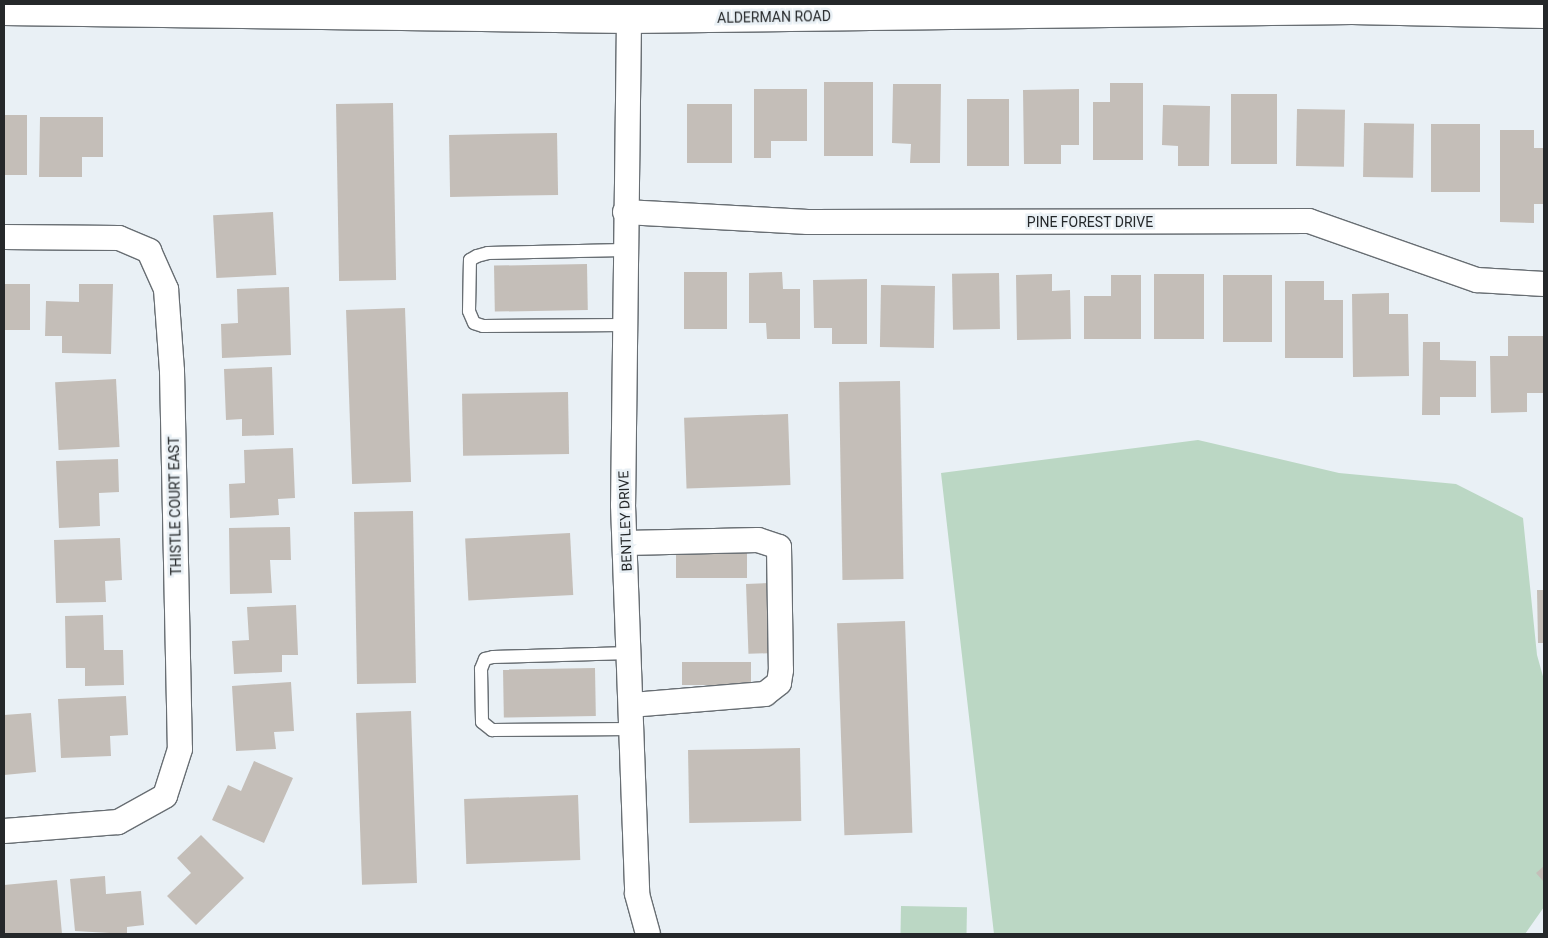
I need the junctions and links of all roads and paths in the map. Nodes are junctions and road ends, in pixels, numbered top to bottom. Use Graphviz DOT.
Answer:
graph roads {
  1 [pos="1352,7"];
  2 [pos="4,11"];
  3 [pos="1544,14"];
  4 [pos="629,19"];
  5 [pos="625,212"];
  6 [pos="4,237"];
  7 [pos="624,250"];
  8 [pos="1544,284"];
  9 [pos="624,325"];
  10 [pos="625,543"];
  11 [pos="630,653"];
  12 [pos="632,705"];
  13 [pos="633,729"];
  14 [pos="4,831"];
  15 [pos="648,934"];
  1 -- 3 [label="street, ALDERMAN ROAD"];
  1 -- 4 [label="street, ALDERMAN ROAD"];
  2 -- 4 [label="street, ALDERMAN ROAD"];
  4 -- 5 [label="street, BENTLEY DRIVE"];
  5 -- 7 [label="street, BENTLEY DRIVE"];
  5 -- 8 [label="street, PINE FOREST DRIVE"];
  6 -- 14 [label="street, THISTLE COURT EAST"];
  7 -- 9 [label="street, BENTLEY DRIVE"];
  7 -- 9 [label="lane"];
  9 -- 10 [label="street, BENTLEY DRIVE"];
  10 -- 11 [label="street, BENTLEY DRIVE"];
  10 -- 12 [label="street"];
  11 -- 12 [label="street, BENTLEY DRIVE"];
  11 -- 13 [label="lane"];
  12 -- 13 [label="street, BENTLEY DRIVE"];
  13 -- 15 [label="street, BENTLEY DRIVE"];
}
